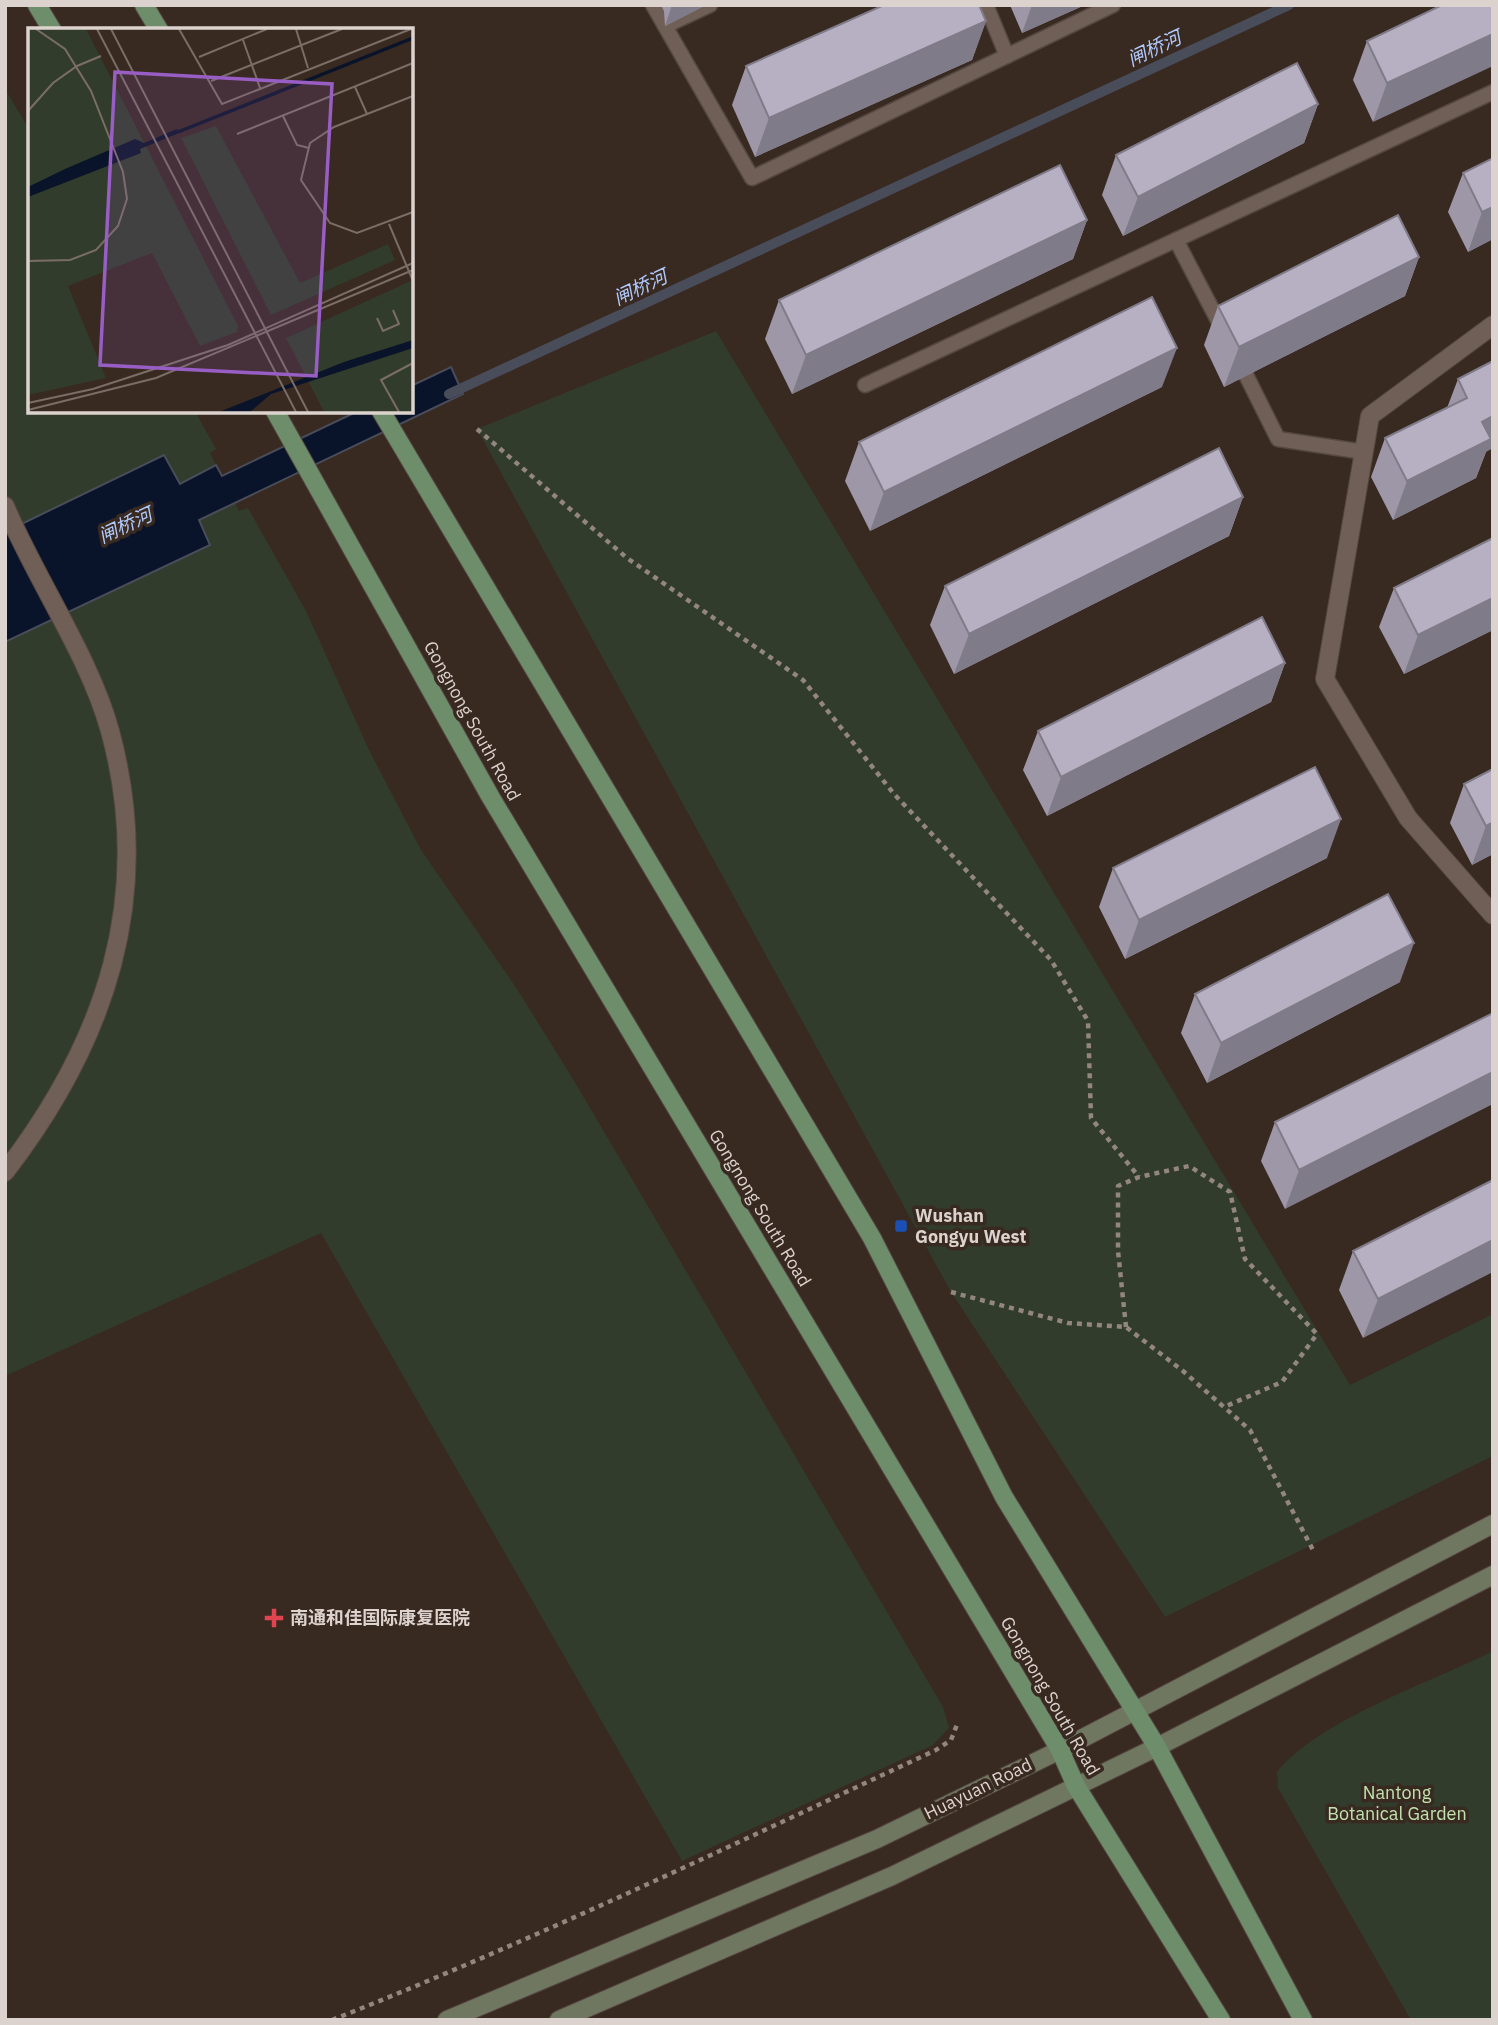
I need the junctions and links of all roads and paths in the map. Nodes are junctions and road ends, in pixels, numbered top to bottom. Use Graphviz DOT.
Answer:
graph roads {
  1 [pos="37,5"];
  2 [pos="144,5"];
  3 [pos="653,5"];
  4 [pos="710,5"];
  5 [pos="986,5"];
  6 [pos="1113,5"];
  7 [pos="665,26"];
  8 [pos="51,28"];
  9 [pos="158,28"];
  10 [pos="1007,56"];
  11 [pos="1493,92"];
  12 [pos="1176,240"];
  13 [pos="1493,325"];
  14 [pos="865,385"];
  15 [pos="381,413"];
  16 [pos="280,419"];
  17 [pos="477,429"];
  18 [pos="1364,452"];
  19 [pos="7,511"];
  20 [pos="1493,915"];
  21 [pos="5,1172"];
  22 [pos="1139,1177"];
  23 [pos="951,1292"];
  24 [pos="1126,1326"];
  25 [pos="1224,1407"];
  26 [pos="1493,1524"];
  27 [pos="1312,1550"];
  28 [pos="1493,1575"];
  29 [pos="1133,1709"];
  30 [pos="958,1722"];
  31 [pos="1157,1747"];
  32 [pos="1060,1750"];
  33 [pos="1076,1786"];
  34 [pos="332,2020"];
  35 [pos="447,2020"];
  36 [pos="559,2020"];
  37 [pos="1221,2020"];
  38 [pos="1303,2020"];
  1 -- 8 [label="main road"];
  2 -- 9 [label="main road"];
  3 -- 7 [label="lane"];
  4 -- 7 [label="lane"];
  5 -- 10 [label="lane"];
  6 -- 10 [label="lane"];
  7 -- 10 [label="lane"];
  11 -- 12 [label="lane"];
  12 -- 14 [label="lane"];
  12 -- 18 [label="lane"];
  13 -- 18 [label="street"];
  15 -- 29 [label="main road"];
  16 -- 32 [label="main road, Gongnong South Road"];
  17 -- 22 [label="path"];
  18 -- 20 [label="street"];
  19 -- 21 [label="street"];
  22 -- 24 [label="path"];
  22 -- 25 [label="path"];
  23 -- 24 [label="path"];
  24 -- 25 [label="path"];
  25 -- 27 [label="path"];
  26 -- 29 [label="main road, Huayuan Road"];
  28 -- 31 [label="main road"];
  29 -- 31 [label="main road"];
  29 -- 32 [label="main road, Huayuan Road"];
  30 -- 34 [label="path"];
  31 -- 33 [label="main road"];
  31 -- 38 [label="main road"];
  32 -- 33 [label="main road, Gongnong South Road"];
  32 -- 35 [label="main road, Huayuan Road"];
  33 -- 36 [label="main road"];
  33 -- 37 [label="main road, Gongnong South Road"];
}
